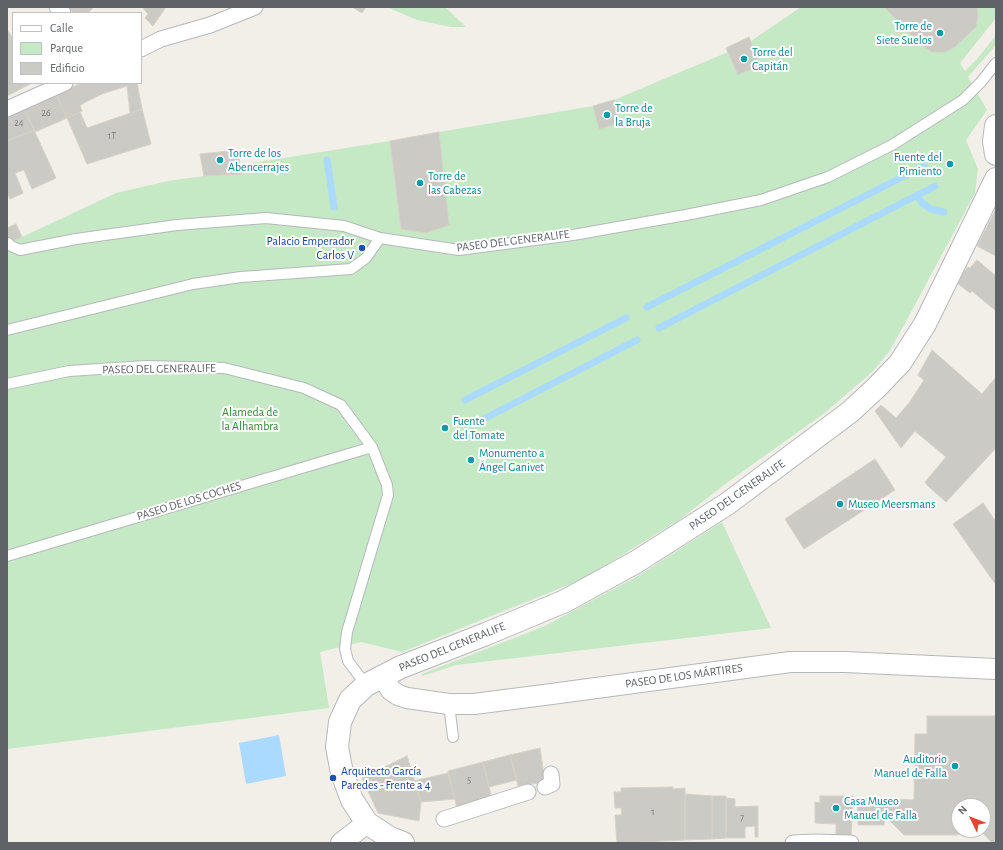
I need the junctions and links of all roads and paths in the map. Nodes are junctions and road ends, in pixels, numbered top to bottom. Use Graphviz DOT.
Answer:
graph roads {
  1 [pos="256,7"];
  2 [pos="142,48"];
  3 [pos="996,63"];
  4 [pos="63,84"];
  5 [pos="7,109"];
  6 [pos="996,126"];
  7 [pos="996,154"];
  8 [pos="996,179"];
  9 [pos="380,238"];
  10 [pos="8,244"];
  11 [pos="7,330"];
  12 [pos="7,384"];
  13 [pos="372,447"];
  14 [pos="7,556"];
  15 [pos="996,669"];
  16 [pos="374,681"];
  17 [pos="449,704"];
  18 [pos="453,737"];
  19 [pos="528,792"];
  20 [pos="444,819"];
  21 [pos="367,823"];
  22 [pos="341,843"];
  23 [pos="402,843"];
  24 [pos="793,843"];
  25 [pos="851,843"];
  1 -- 2 [label="street"];
  3 -- 9 [label="lane, PASEO DEL GENERALIFE"];
  4 -- 5 [label="street"];
  6 -- 7 [label="street"];
  8 -- 16 [label="street, PASEO DEL GENERALIFE"];
  9 -- 10 [label="lane, PASEO DEL GENERALIFE"];
  9 -- 11 [label="lane"];
  12 -- 13 [label="lane, PASEO DEL GENERALIFE"];
  13 -- 14 [label="lane, PASEO DE LOS COCHES"];
  13 -- 16 [label="lane, PASEO DEL GENERALIFE"];
  15 -- 17 [label="street, PASEO DE LOS MÁRTIRES"];
  16 -- 17 [label="street, PASEO DE LOS MÁRTIRES"];
  16 -- 21 [label="street"];
  17 -- 18 [label="lane"];
  19 -- 20 [label="street"];
  21 -- 22 [label="street"];
  21 -- 23 [label="street"];
  24 -- 25 [label="street"];
}
